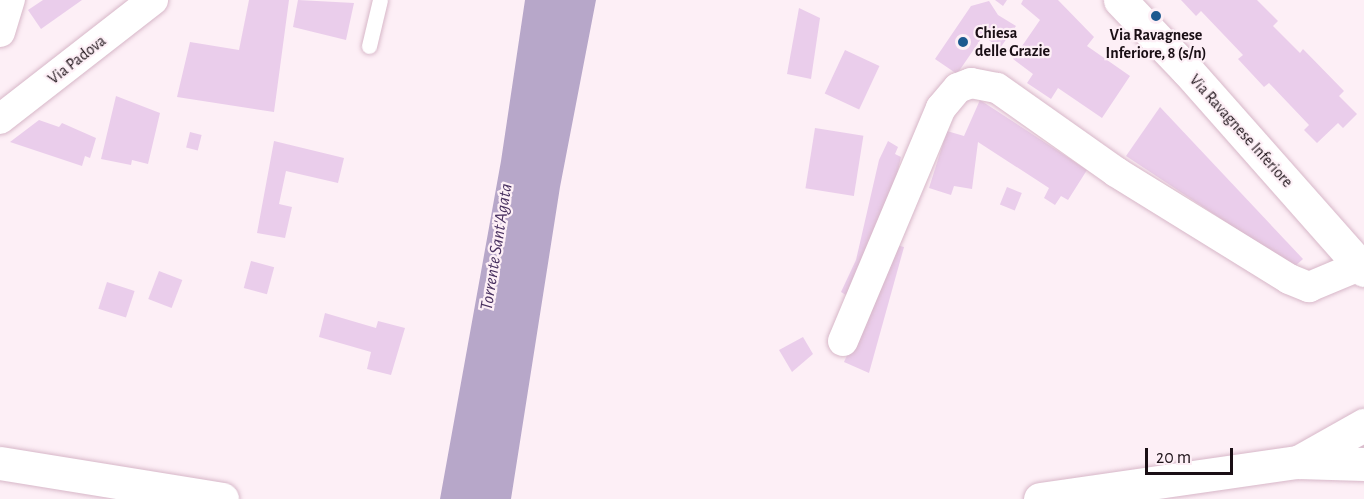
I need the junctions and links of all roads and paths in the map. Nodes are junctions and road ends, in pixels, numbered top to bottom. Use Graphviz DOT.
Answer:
graph roads {
  1 [pos="10,0"];
  2 [pos="153,0"];
  3 [pos="380,0"];
  4 [pos="1120,0"];
  5 [pos="0,32"];
  6 [pos="369,46"];
  7 [pos="0,119"];
  8 [pos="1362,273"];
  9 [pos="843,341"];
  10 [pos="1364,425"];
  11 [pos="1298,462"];
  12 [pos="0,463"];
  13 [pos="1364,464"];
  14 [pos="222,499"];
  15 [pos="1041,499"];
  1 -- 5 [label="street"];
  2 -- 7 [label="street, Via Padova"];
  3 -- 6 [label="lane"];
  4 -- 8 [label="main road, Via Ravagnese Inferiore"];
  8 -- 9 [label="street"];
  10 -- 11 [label="main road"];
  11 -- 13 [label="main road"];
  11 -- 15 [label="main road"];
  12 -- 14 [label="main road"];
}
